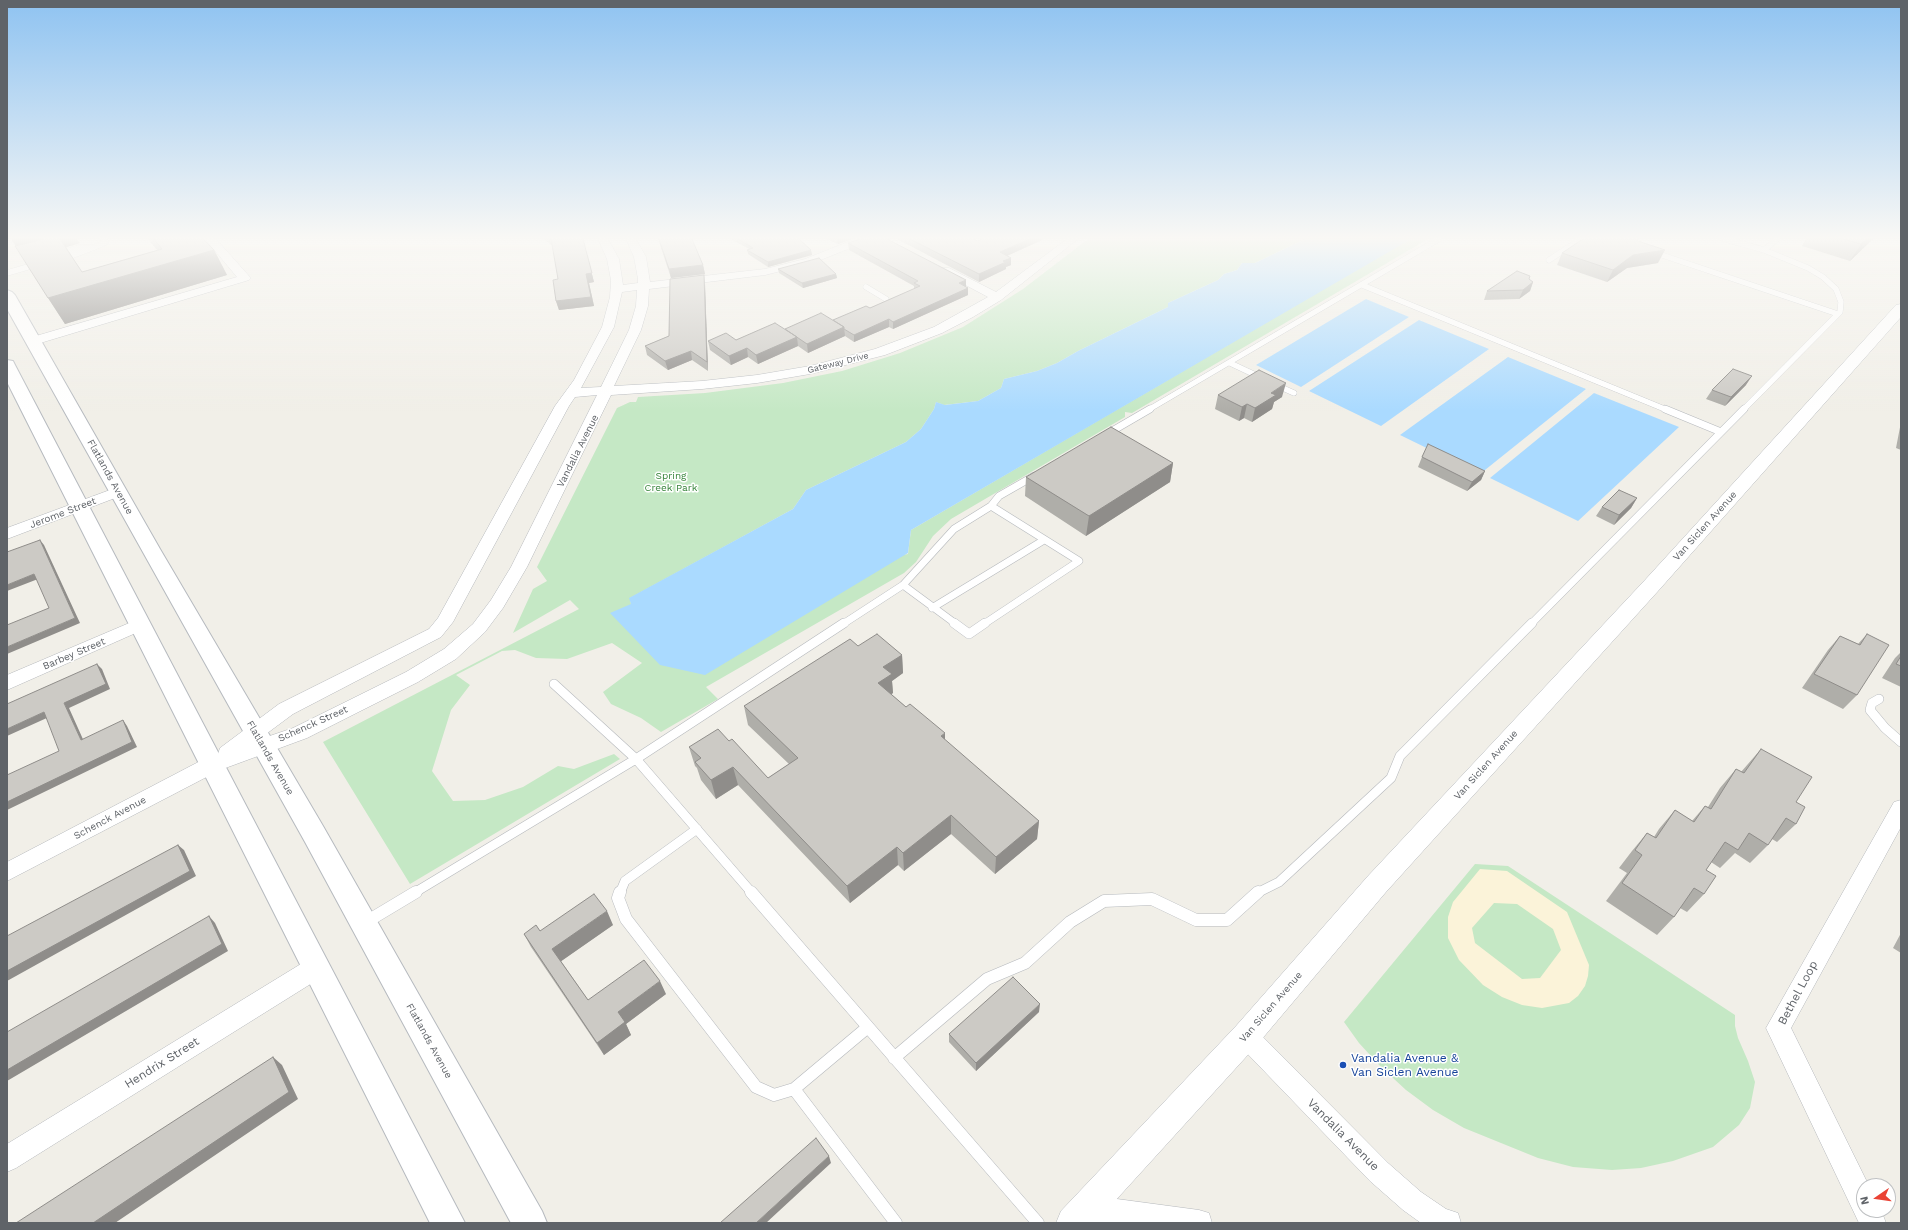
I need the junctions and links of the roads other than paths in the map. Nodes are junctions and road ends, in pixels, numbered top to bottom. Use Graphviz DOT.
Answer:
graph roads {
  1 [pos="8,296"];
  2 [pos="183,296"];
  3 [pos="615,296"];
  4 [pos="643,296"];
  5 [pos="882,296"];
  6 [pos="997,296"];
  7 [pos="1343,296"];
  8 [pos="1390,296"];
  9 [pos="1786,296"];
  10 [pos="1839,296"];
  11 [pos="886,299"];
  12 [pos="1901,308"];
  13 [pos="1838,314"];
  14 [pos="33,341"];
  15 [pos="1230,363"];
  16 [pos="7,364"];
  17 [pos="1265,380"];
  18 [pos="1272,383"];
  19 [pos="606,391"];
  20 [pos="571,393"];
  21 [pos="1294,393"];
  22 [pos="1721,432"];
  23 [pos="1101,438"];
  24 [pos="1040,473"];
  25 [pos="118,492"];
  26 [pos="80,506"];
  27 [pos="991,506"];
  28 [pos="7,534"];
  29 [pos="1044,540"];
  30 [pos="903,585"];
  31 [pos="932,608"];
  32 [pos="141,624"];
  33 [pos="461,645"];
  34 [pos="7,683"];
  35 [pos="554,684"];
  36 [pos="1879,699"];
  37 [pos="259,739"];
  38 [pos="1901,742"];
  39 [pos="636,759"];
  40 [pos="213,764"];
  41 [pos="1901,808"];
  42 [pos="697,830"];
  43 [pos="7,872"];
  44 [pos="364,924"];
  45 [pos="317,967"];
  46 [pos="868,1027"];
  47 [pos="1246,1036"];
  48 [pos="894,1058"];
  49 [pos="794,1089"];
  50 [pos="7,1159"];
  51 [pos="1856,1188"];
  52 [pos="1080,1215"];
  53 [pos="448,1223"];
  54 [pos="530,1223"];
  55 [pos="896,1223"];
  56 [pos="1038,1223"];
  57 [pos="1199,1223"];
  58 [pos="1448,1223"];
  1 -- 14 [label="main road, Flatlands Avenue"];
  2 -- 14 [label="street"];
  3 -- 20 [label="street"];
  4 -- 19 [label="street, Vandalia Avenue"];
  5 -- 11 [label="lane"];
  6 -- 19 [label="street, Gateway Drive"];
  7 -- 15 [label="lane"];
  8 -- 22 [label="lane"];
  9 -- 13 [label="lane"];
  10 -- 13 [label="lane"];
  12 -- 47 [label="street, Van Siclen Avenue"];
  13 -- 22 [label="lane"];
  14 -- 25 [label="main road, Flatlands Avenue"];
  15 -- 17 [label="lane"];
  15 -- 23 [label="lane"];
  16 -- 26 [label="main road"];
  18 -- 21 [label="lane"];
  19 -- 20 [label="street, Gateway Drive"];
  19 -- 33 [label="street, Vandalia Avenue"];
  20 -- 37 [label="street, Schenck Street"];
  22 -- 48 [label="lane"];
  24 -- 27 [label="lane"];
  25 -- 26 [label="street, Jerome Street"];
  25 -- 37 [label="main road, Flatlands Avenue"];
  26 -- 28 [label="street, Jerome Street"];
  26 -- 32 [label="main road"];
  27 -- 29 [label="lane"];
  27 -- 30 [label="lane"];
  29 -- 31 [label="lane"];
  29 -- 31 [label="lane"];
  30 -- 31 [label="lane"];
  30 -- 39 [label="lane"];
  32 -- 34 [label="street, Barbey Street"];
  32 -- 40 [label="main road"];
  33 -- 37 [label="street, Schenck Street"];
  35 -- 39 [label="lane"];
  36 -- 38 [label="lane"];
  37 -- 40 [label="street, Schenck Street"];
  37 -- 44 [label="main road, Flatlands Avenue"];
  39 -- 42 [label="lane"];
  39 -- 44 [label="lane"];
  40 -- 43 [label="street, Schenck Avenue"];
  40 -- 45 [label="main road"];
  41 -- 51 [label="street, Bethel Loop"];
  42 -- 46 [label="lane"];
  42 -- 49 [label="lane"];
  44 -- 54 [label="main road, Flatlands Avenue"];
  45 -- 50 [label="street, Hendrix Street"];
  45 -- 53 [label="main road"];
  46 -- 48 [label="lane"];
  46 -- 49 [label="lane"];
  47 -- 52 [label="street, Van Siclen Avenue"];
  47 -- 58 [label="street, Vandalia Avenue"];
  48 -- 56 [label="lane"];
  49 -- 55 [label="lane"];
  52 -- 57 [label="street"];
}
